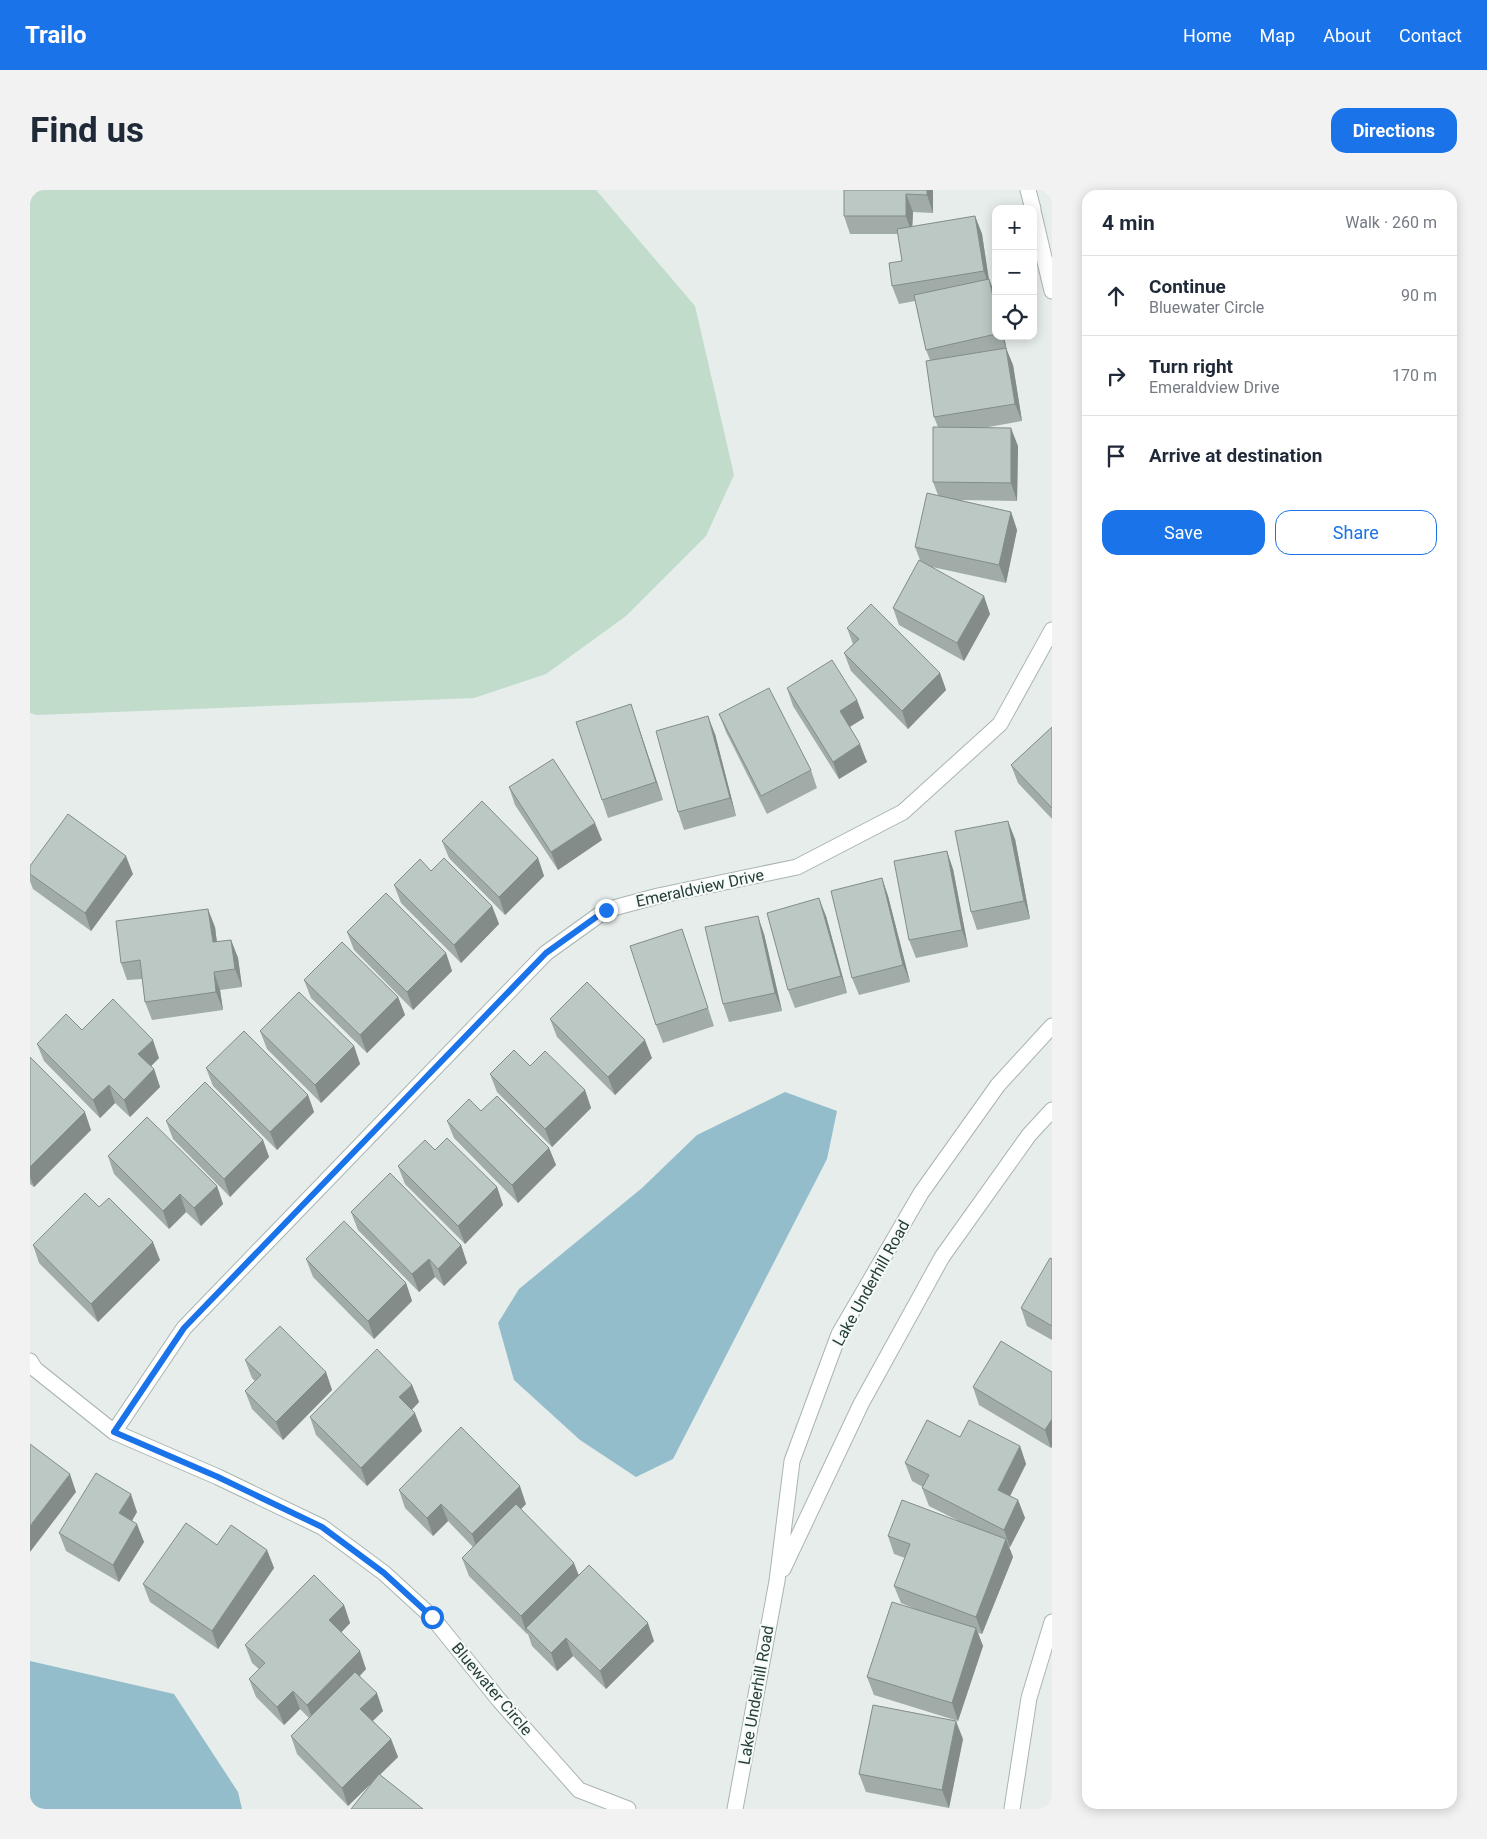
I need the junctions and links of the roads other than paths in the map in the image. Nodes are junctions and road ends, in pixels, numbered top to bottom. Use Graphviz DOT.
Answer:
graph roads {
  1 [pos="1028,190"];
  2 [pos="1032,205"];
  3 [pos="1037,227"];
  4 [pos="1052,291"];
  5 [pos="1052,630"];
  6 [pos="1052,1026"];
  7 [pos="1052,1110"];
  8 [pos="30,1362"];
  9 [pos="114,1432"];
  10 [pos="777,1582"];
  11 [pos="1052,1622"];
  12 [pos="628,1809"];
  13 [pos="735,1809"];
  14 [pos="1012,1809"];
  1 -- 2 [label="street"];
  3 -- 4 [label="street"];
  5 -- 9 [label="street, Emeraldview Drive"];
  6 -- 10 [label="street, Lake Underhill Road"];
  7 -- 10 [label="street, Lake Underhill Road"];
  8 -- 9 [label="street, Bluewater Circle"];
  9 -- 12 [label="street, Bluewater Circle"];
  10 -- 13 [label="street, Lake Underhill Road"];
  11 -- 14 [label="street"];
}
